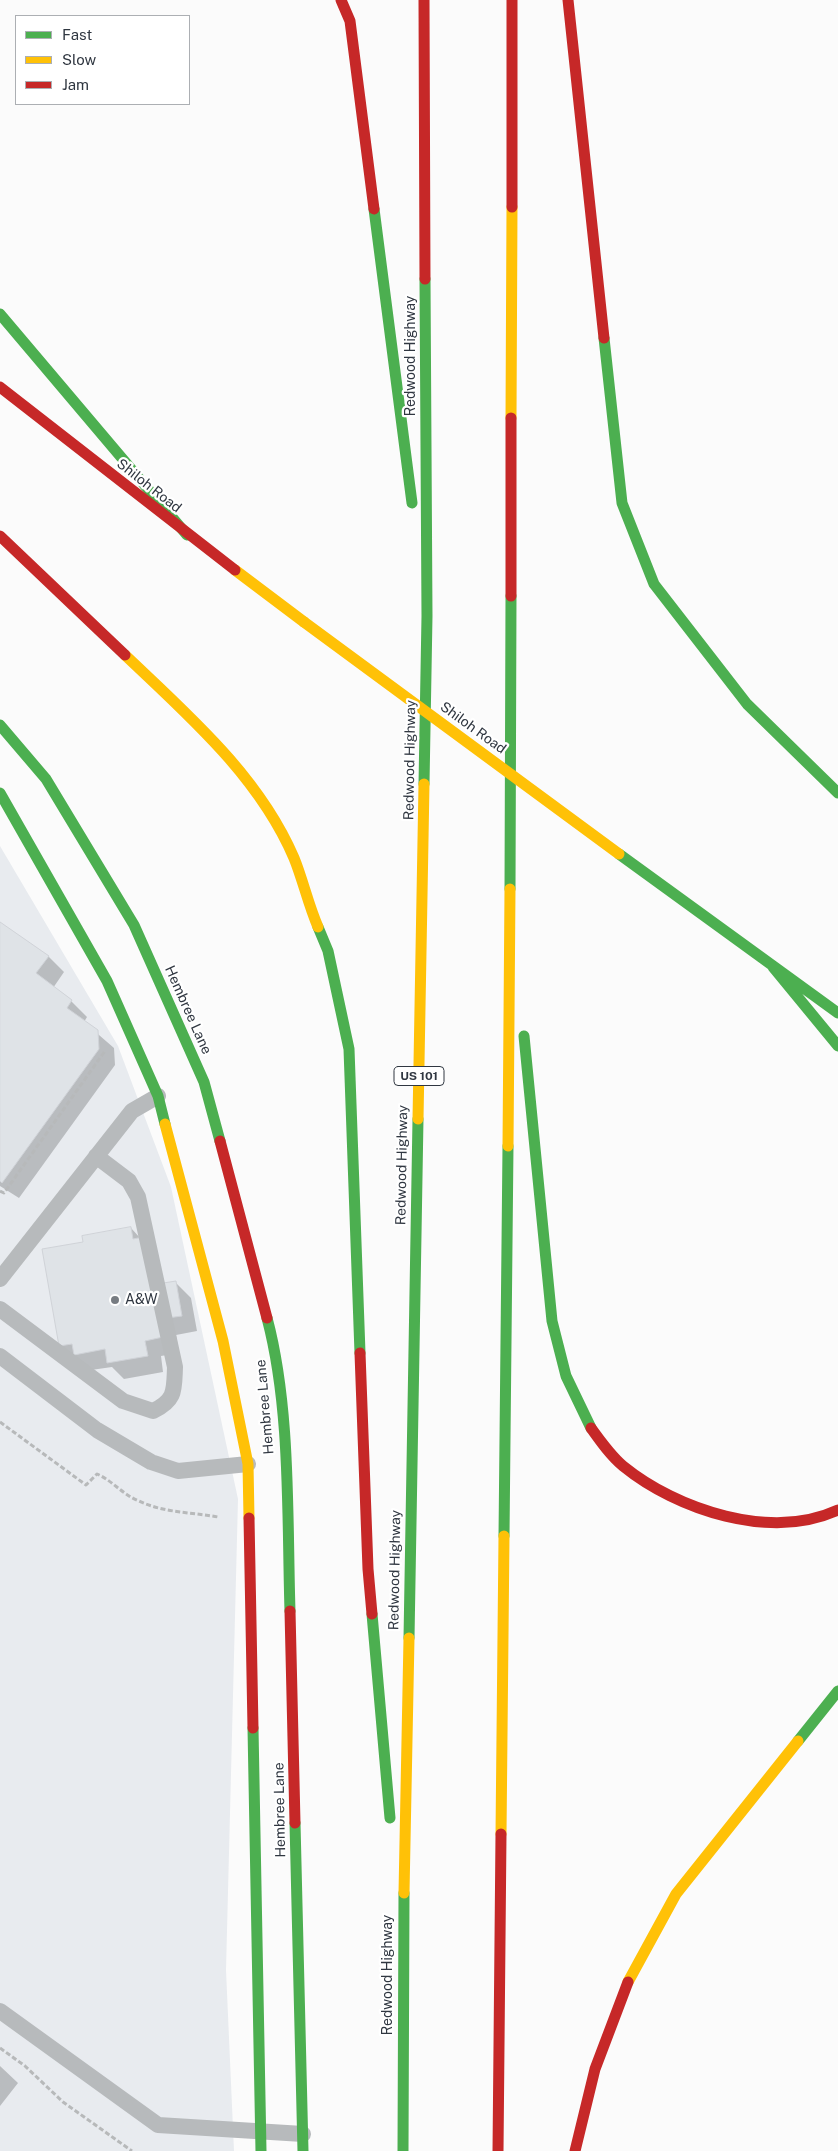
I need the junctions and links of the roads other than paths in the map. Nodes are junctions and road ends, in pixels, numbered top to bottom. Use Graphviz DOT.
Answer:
graph roads {
  1 [pos="341,0"];
  2 [pos="424,0"];
  3 [pos="512,0"];
  4 [pos="568,0"];
  5 [pos="0,314"];
  6 [pos="0,387"];
  7 [pos="187,535"];
  8 [pos="0,536"];
  9 [pos="427,616"];
  10 [pos="0,725"];
  11 [pos="0,793"];
  12 [pos="838,793"];
  13 [pos="510,899"];
  14 [pos="773,967"];
  15 [pos="521,1007"];
  16 [pos="838,1013"];
  17 [pos="523,1027"];
  18 [pos="838,1046"];
  19 [pos="158,1096"];
  20 [pos="96,1156"];
  21 [pos="0,1279"];
  22 [pos="0,1309"];
  23 [pos="0,1356"];
  24 [pos="248,1464"];
  25 [pos="838,1510"];
  26 [pos="838,1692"];
  27 [pos="392,1834"];
  28 [pos="393,1854"];
  29 [pos="403,1962"];
  30 [pos="0,2011"];
  31 [pos="261,2132"];
  32 [pos="303,2134"];
  33 [pos="261,2151"];
  34 [pos="303,2151"];
  35 [pos="403,2151"];
  36 [pos="498,2151"];
  37 [pos="575,2151"];
  1 -- 9 [label="main road"];
  2 -- 9 [label="main road, Redwood Highway / US 101"];
  3 -- 13 [label="main road"];
  4 -- 12 [label="main road"];
  5 -- 7 [label="main road"];
  6 -- 7 [label="main road, Shiloh Road"];
  7 -- 14 [label="main road, Shiloh Road, bridge"];
  8 -- 27 [label="main road"];
  9 -- 29 [label="main road, Redwood Highway / US 101"];
  10 -- 32 [label="main road, Hembree Lane"];
  11 -- 19 [label="main road, Hembree Lane"];
  13 -- 15 [label="main road"];
  13 -- 36 [label="main road"];
  14 -- 16 [label="main road, Shiloh Road"];
  14 -- 18 [label="main road"];
  17 -- 25 [label="main road"];
  19 -- 20 [label="lane"];
  19 -- 24 [label="main road, Hembree Lane"];
  20 -- 21 [label="lane"];
  20 -- 22 [label="lane"];
  23 -- 24 [label="lane"];
  24 -- 31 [label="main road, Hembree Lane"];
  26 -- 37 [label="main road"];
  28 -- 29 [label="main road"];
  29 -- 35 [label="main road, Redwood Highway / US 101"];
  30 -- 31 [label="lane"];
  31 -- 32 [label="lane"];
  31 -- 33 [label="main road, Hembree Lane"];
  32 -- 34 [label="main road, Hembree Lane"];
}
